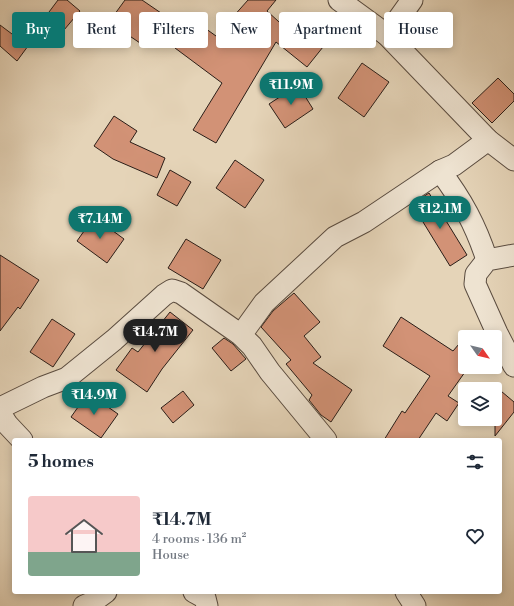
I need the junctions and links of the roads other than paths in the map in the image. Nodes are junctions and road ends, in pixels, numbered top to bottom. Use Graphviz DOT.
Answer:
graph roads {
  1 [pos="339,0"];
  2 [pos="412,0"];
  3 [pos="403,12"];
  4 [pos="384,33"];
  5 [pos="400,48"];
  6 [pos="488,140"];
  7 [pos="514,160"];
  8 [pos="440,171"];
  9 [pos="514,255"];
  10 [pos="487,260"];
  11 [pos="241,334"];
  12 [pos="514,366"];
  13 [pos="0,408"];
  14 [pos="0,413"];
  15 [pos="20,438"];
  16 [pos="324,438"];
  17 [pos="103,594"];
  18 [pos="197,594"];
  19 [pos="407,594"];
  20 [pos="84,606"];
  21 [pos="206,606"];
  22 [pos="415,606"];
  1 -- 4 [label="street"];
  2 -- 3 [label="street"];
  5 -- 6 [label="street"];
  6 -- 7 [label="street"];
  6 -- 8 [label="street"];
  8 -- 10 [label="street"];
  8 -- 11 [label="street"];
  9 -- 10 [label="street"];
  10 -- 12 [label="street"];
  11 -- 13 [label="street"];
  11 -- 16 [label="street"];
  14 -- 15 [label="street"];
  17 -- 20 [label="street"];
  18 -- 21 [label="street"];
  19 -- 22 [label="street"];
}
